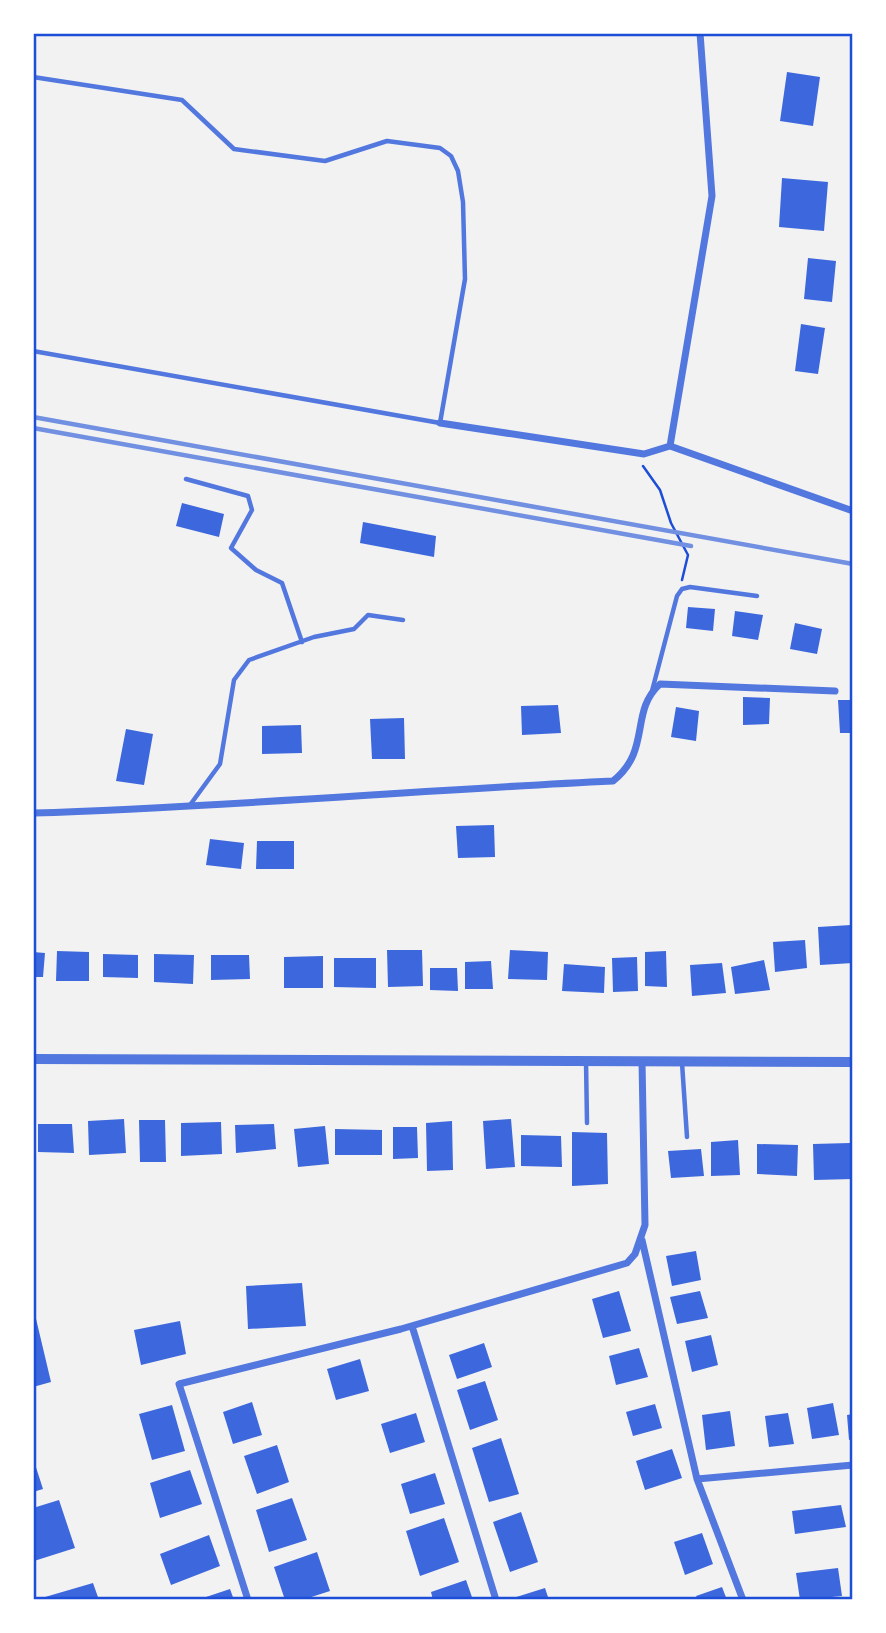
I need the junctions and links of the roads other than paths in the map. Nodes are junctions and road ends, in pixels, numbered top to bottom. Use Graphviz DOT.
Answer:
graph roads {
  1 [pos="700,33"];
  2 [pos="33,78"];
  3 [pos="33,351"];
  4 [pos="440,424"];
  5 [pos="670,446"];
  6 [pos="186,479"];
  7 [pos="853,511"];
  8 [pos="757,596"];
  9 [pos="403,620"];
  10 [pos="302,642"];
  11 [pos="652,691"];
  12 [pos="835,691"];
  13 [pos="189,806"];
  14 [pos="33,813"];
  15 [pos="33,1059"];
  16 [pos="586,1061"];
  17 [pos="642,1062"];
  18 [pos="682,1062"];
  19 [pos="853,1062"];
  20 [pos="587,1123"];
  21 [pos="687,1138"];
  22 [pos="641,1239"];
  23 [pos="412,1326"];
  24 [pos="853,1465"];
  25 [pos="698,1479"];
  26 [pos="248,1600"];
  27 [pos="496,1600"];
  28 [pos="743,1600"];
  1 -- 5 [label="street"];
  2 -- 4 [label="lane"];
  3 -- 4 [label="lane"];
  4 -- 5 [label="street"];
  5 -- 7 [label="street"];
  6 -- 10 [label="lane"];
  8 -- 11 [label="lane"];
  9 -- 10 [label="lane"];
  10 -- 13 [label="lane"];
  11 -- 12 [label="street"];
  11 -- 13 [label="street"];
  13 -- 14 [label="street"];
  15 -- 16 [label="street"];
  16 -- 17 [label="street"];
  16 -- 20 [label="lane"];
  17 -- 18 [label="street"];
  17 -- 22 [label="street"];
  18 -- 19 [label="street"];
  18 -- 21 [label="lane"];
  22 -- 23 [label="street"];
  22 -- 25 [label="street"];
  23 -- 26 [label="street"];
  23 -- 27 [label="street"];
  24 -- 25 [label="street"];
  25 -- 28 [label="street"];
}
